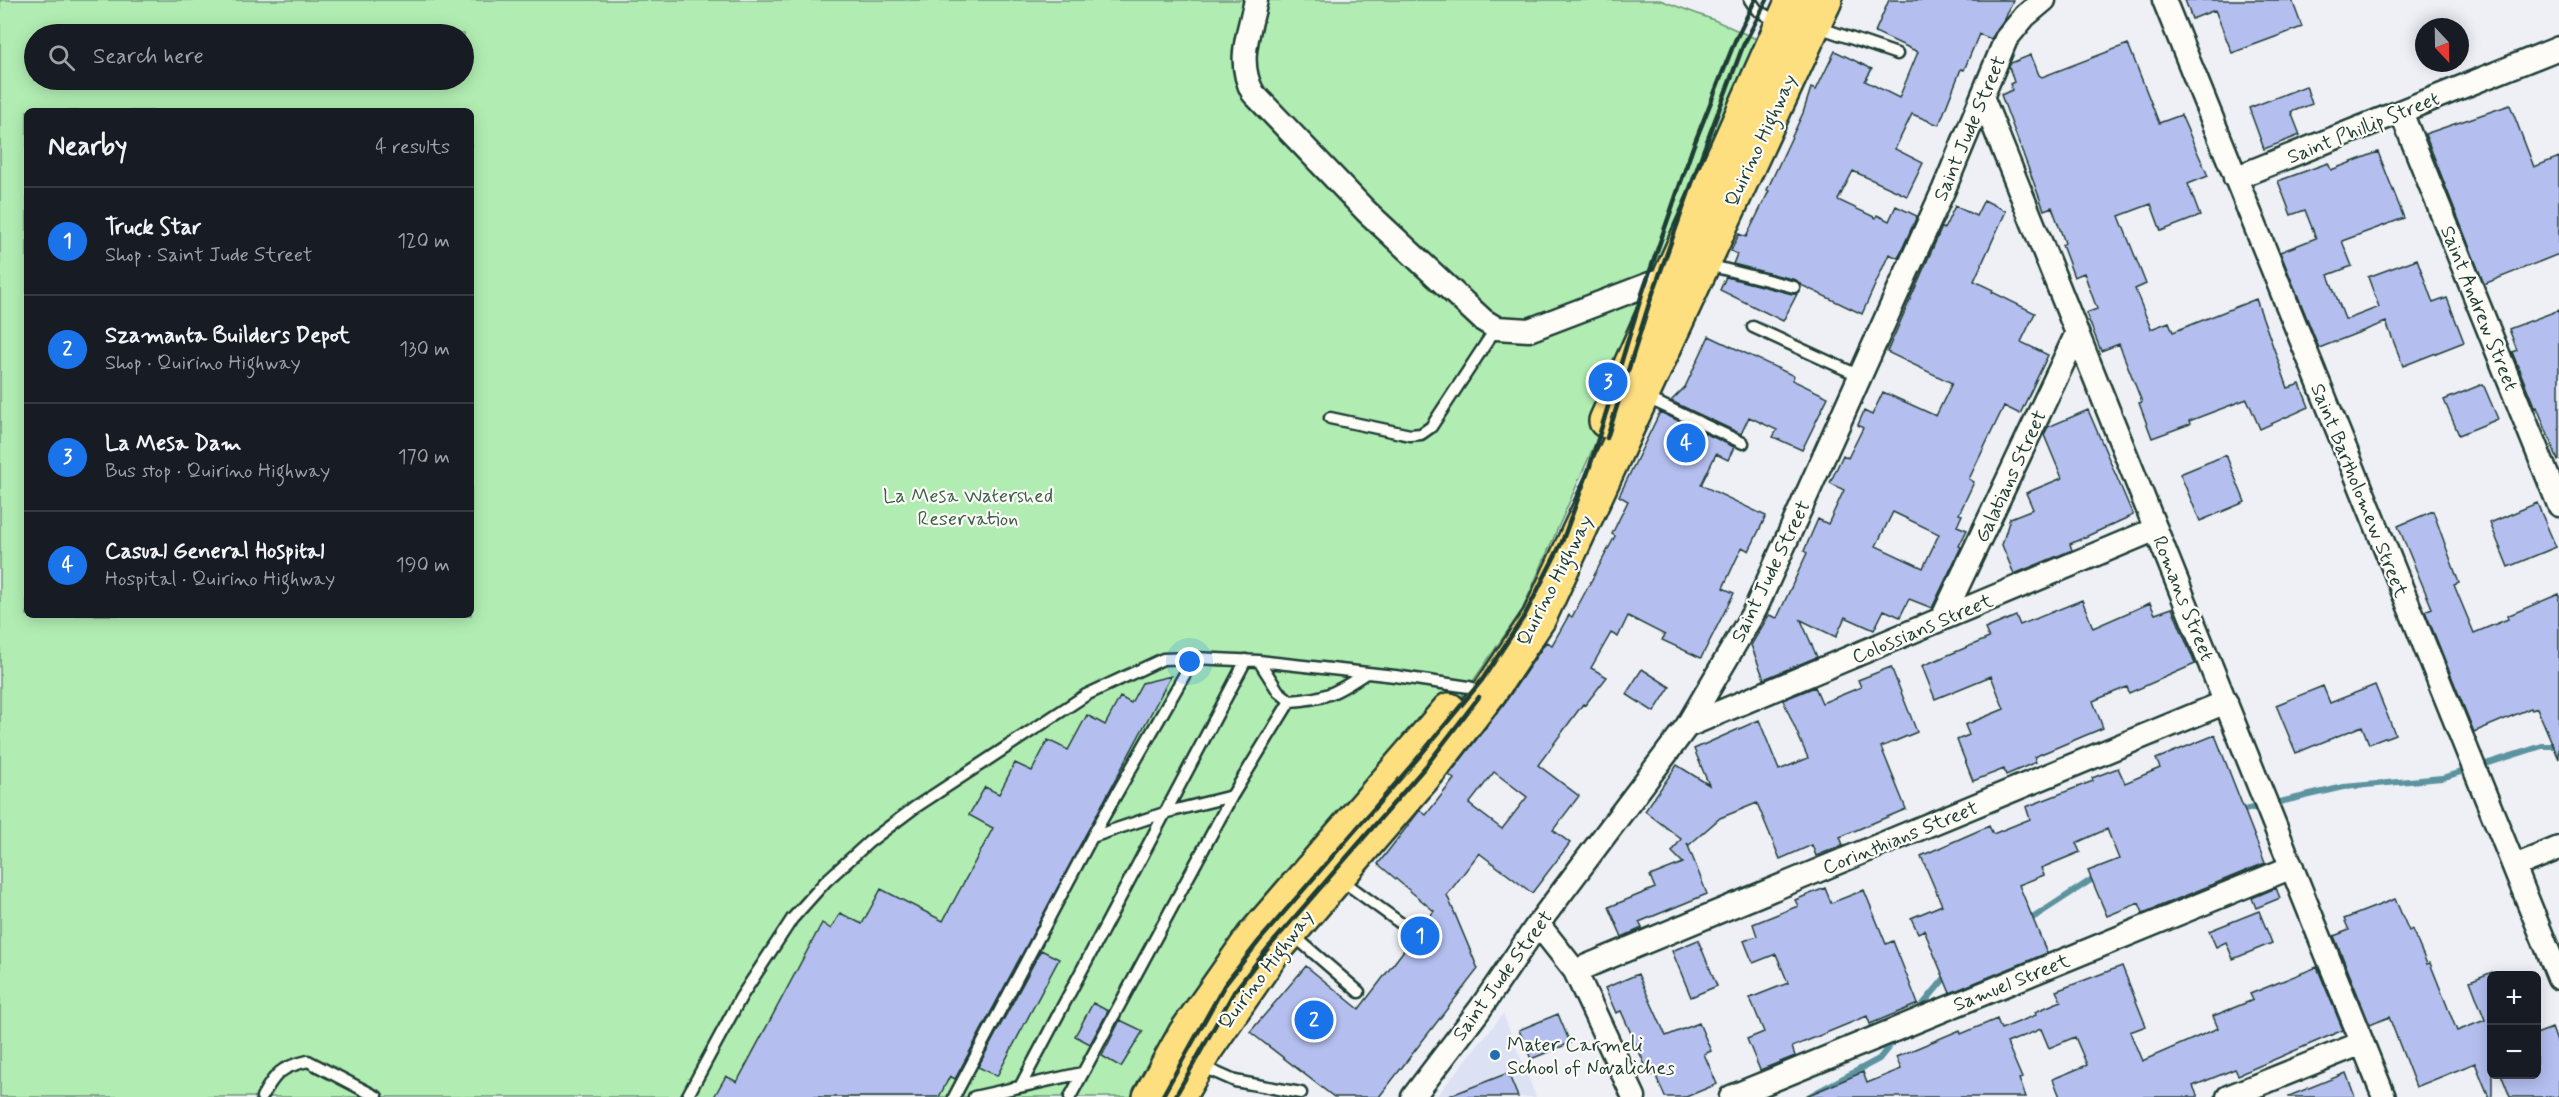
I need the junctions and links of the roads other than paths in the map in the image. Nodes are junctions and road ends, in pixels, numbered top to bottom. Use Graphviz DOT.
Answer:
graph roads {
  1 [pos="1256,0"];
  2 [pos="1750,0"];
  3 [pos="2044,0"];
  4 [pos="2164,0"];
  5 [pos="1803,13"];
  6 [pos="2559,48"];
  7 [pos="1897,54"];
  8 [pos="1983,99"];
  9 [pos="2401,111"];
  10 [pos="2235,178"];
  11 [pos="1687,276"];
  12 [pos="1794,286"];
  13 [pos="1753,327"];
  14 [pos="1496,328"];
  15 [pos="2077,333"];
  16 [pos="1860,376"];
  17 [pos="1642,395"];
  18 [pos="1330,418"];
  19 [pos="1743,443"];
  20 [pos="2559,505"];
  21 [pos="2156,529"];
  22 [pos="1942,619"];
  23 [pos="1194,658"];
  24 [pos="1246,660"];
  25 [pos="1259,661"];
  26 [pos="1366,673"];
  27 [pos="1479,690"];
  28 [pos="1290,701"];
  29 [pos="2226,702"];
  30 [pos="1687,726"];
  31 [pos="1232,796"];
  32 [pos="1164,813"];
  33 [pos="1092,837"];
  34 [pos="2559,848"];
  35 [pos="2515,866"];
  36 [pos="2292,867"];
  37 [pos="1338,877"];
  38 [pos="1539,924"];
  39 [pos="1410,930"];
  40 [pos="1290,933"];
  41 [pos="1575,971"];
  42 [pos="2559,978"];
  43 [pos="1359,992"];
  44 [pos="2362,1043"];
  45 [pos="1082,1073"];
  46 [pos="1021,1085"];
  47 [pos="1185,1086"];
  48 [pos="1301,1093"];
  49 [pos="262,1097"];
  50 [pos="377,1097"];
  51 [pos="687,1097"];
  52 [pos="954,1097"];
  53 [pos="974,1097"];
  54 [pos="1070,1097"];
  55 [pos="1150,1097"];
  56 [pos="1413,1097"];
  57 [pos="1634,1097"];
  58 [pos="1731,1097"];
  59 [pos="2228,1097"];
  60 [pos="2384,1097"];
  1 -- 14 [label="street"];
  2 -- 5 [label="lane"];
  3 -- 8 [label="street, Saint Jude Street"];
  4 -- 10 [label="street, Saint Bartholomew Street"];
  5 -- 7 [label="lane"];
  5 -- 11 [label="main road, Quirino Highway"];
  6 -- 9 [label="street, Saint Phillip Street"];
  8 -- 15 [label="street, Romans Street"];
  8 -- 16 [label="street, Saint Jude Street"];
  9 -- 10 [label="street, Saint Phillip Street"];
  9 -- 20 [label="street, Saint Andrew Street"];
  10 -- 35 [label="street, Saint Bartholomew Street"];
  11 -- 12 [label="lane"];
  11 -- 14 [label="street"];
  11 -- 17 [label="main road, Quirino Highway"];
  11 -- 27 [label="main road, Quirino Highway"];
  13 -- 16 [label="lane"];
  14 -- 18 [label="lane"];
  15 -- 21 [label="street, Romans Street"];
  15 -- 22 [label="street, Galatians Street"];
  16 -- 30 [label="street, Saint Jude Street"];
  17 -- 19 [label="lane"];
  17 -- 27 [label="main road, Quirino Highway"];
  21 -- 22 [label="street, Colossians Street"];
  21 -- 29 [label="street, Romans Street"];
  22 -- 30 [label="street, Colossians Street"];
  23 -- 24 [label="lane"];
  23 -- 33 [label="lane"];
  23 -- 51 [label="lane"];
  24 -- 25 [label="lane"];
  24 -- 32 [label="lane"];
  25 -- 26 [label="lane"];
  25 -- 28 [label="lane"];
  26 -- 27 [label="lane"];
  26 -- 28 [label="lane"];
  27 -- 37 [label="main road, Quirino Highway"];
  27 -- 55 [label="main road, Quirino Highway"];
  28 -- 31 [label="lane"];
  29 -- 36 [label="street, Romans Street"];
  29 -- 41 [label="street, Corinthians Street"];
  30 -- 38 [label="street, Saint Jude Street"];
  31 -- 32 [label="lane"];
  31 -- 45 [label="lane"];
  32 -- 33 [label="lane"];
  32 -- 46 [label="lane"];
  33 -- 52 [label="lane"];
  34 -- 35 [label="street"];
  35 -- 42 [label="street, Saint Bartholomew Street"];
  36 -- 44 [label="street, Romans Street"];
  36 -- 58 [label="street, Samuel Street"];
  37 -- 39 [label="lane"];
  37 -- 40 [label="main road, Quirino Highway"];
  38 -- 41 [label="street"];
  38 -- 56 [label="street, Saint Jude Street"];
  40 -- 43 [label="lane"];
  40 -- 47 [label="main road, Quirino Highway"];
  41 -- 57 [label="street"];
  44 -- 59 [label="street"];
  44 -- 60 [label="street, Romans Street"];
  45 -- 46 [label="lane"];
  45 -- 54 [label="lane"];
  46 -- 53 [label="lane"];
  47 -- 48 [label="lane"];
  49 -- 50 [label="lane"];
}
